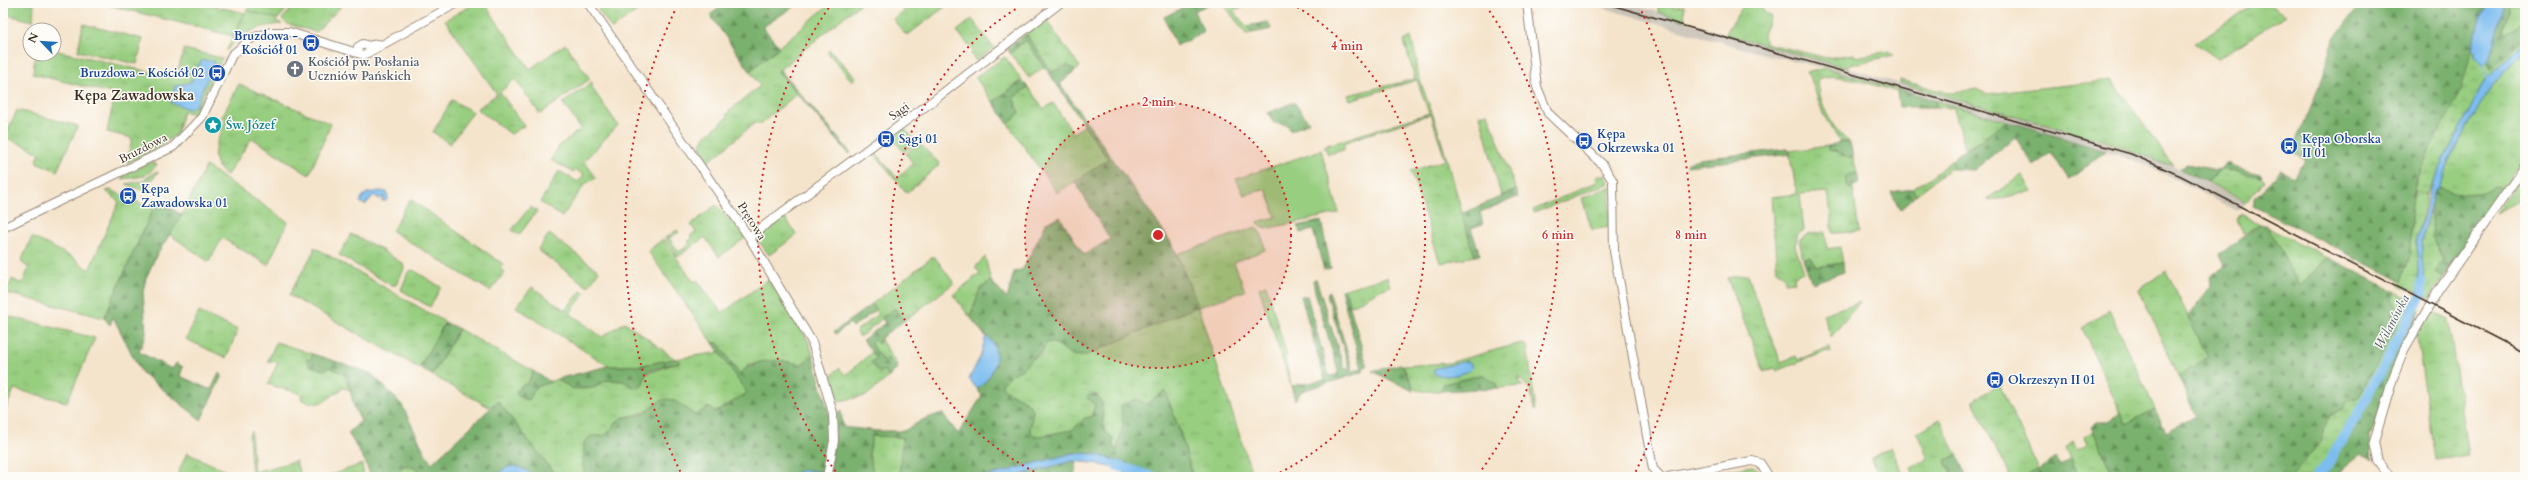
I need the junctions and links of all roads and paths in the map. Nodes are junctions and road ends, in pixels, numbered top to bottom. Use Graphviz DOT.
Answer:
graph roads {
  1 [pos="457,3"];
  2 [pos="588,3"];
  3 [pos="1060,3"];
  4 [pos="1527,3"];
  5 [pos="2525,166"];
  6 [pos="3,228"];
  7 [pos="749,237"];
  8 [pos="2383,469"];
  9 [pos="827,474"];
  10 [pos="1661,477"];
  11 [pos="1668,477"];
  12 [pos="1769,477"];
  13 [pos="2379,477"];
  14 [pos="2390,477"];
  1 -- 6 [label="street, Bruzdowa"];
  2 -- 7 [label="street, Prętowa"];
  3 -- 7 [label="street, Sągi"];
  4 -- 10 [label="street"];
  5 -- 8 [label="street"];
  7 -- 9 [label="street, Prętowa"];
  8 -- 13 [label="street"];
  8 -- 14 [label="street"];
  11 -- 12 [label="street"];
}
